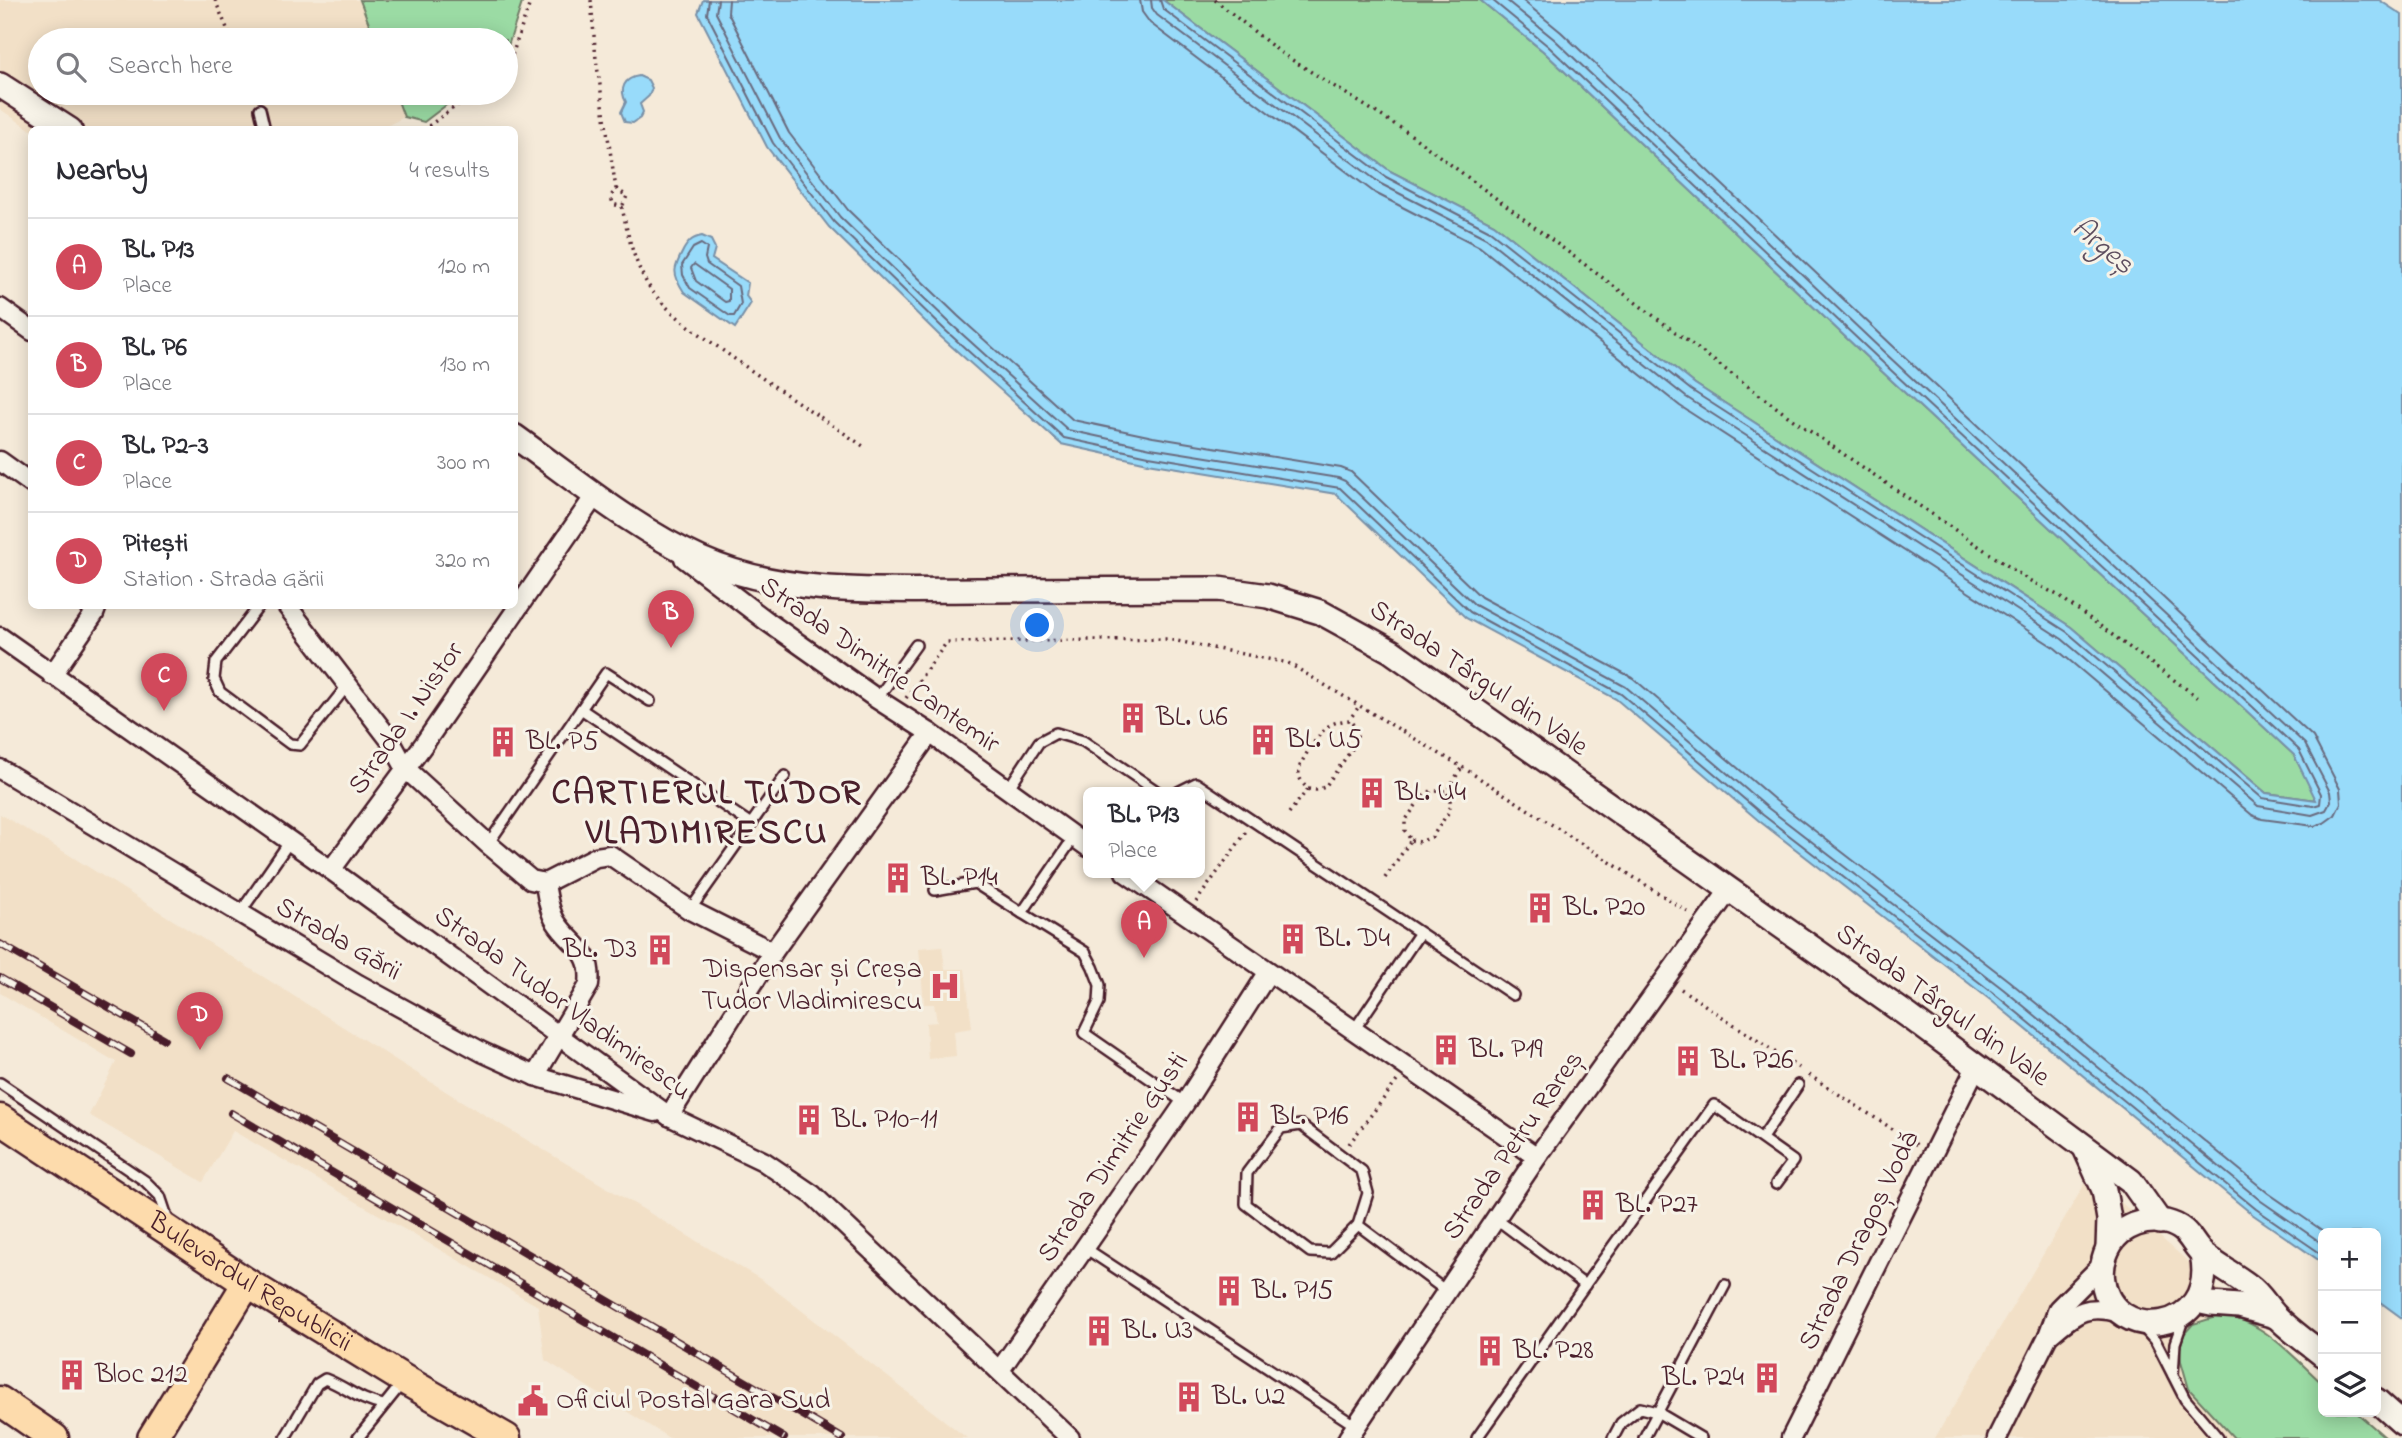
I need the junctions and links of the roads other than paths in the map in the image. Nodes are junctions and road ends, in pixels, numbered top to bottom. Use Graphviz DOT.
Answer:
graph roads {
  1 [pos="0,85"];
  2 [pos="28,103"];
  3 [pos="31,105"];
  4 [pos="260,109"];
  5 [pos="64,126"];
  6 [pos="264,126"];
  7 [pos="0,308"];
  8 [pos="28,328"];
  9 [pos="518,439"];
  10 [pos="0,461"];
  11 [pos="28,481"];
  12 [pos="596,494"];
  13 [pos="642,526"];
  14 [pos="518,607"];
  15 [pos="96,609"];
  16 [pos="257,609"];
  17 [pos="289,609"];
  18 [pos="517,609"];
  19 [pos="0,637"];
  20 [pos="916,645"];
  21 [pos="52,675"];
  22 [pos="347,686"];
  23 [pos="877,699"];
  24 [pos="650,701"];
  25 [pos="581,709"];
  26 [pos="930,733"];
  27 [pos="0,769"];
  28 [pos="406,769"];
  29 [pos="785,776"];
  30 [pos="1151,787"];
  31 [pos="1008,789"];
  32 [pos="1205,789"];
  33 [pos="751,824"];
  34 [pos="290,841"];
  35 [pos="1081,842"];
  36 [pos="488,844"];
  37 [pos="331,870"];
  38 [pos="1134,878"];
  39 [pos="545,883"];
  40 [pos="1730,889"];
  41 [pos="935,890"];
  42 [pos="690,909"];
  43 [pos="240,913"];
  44 [pos="1022,913"];
  45 [pos="1419,934"];
  46 [pos="773,953"];
  47 [pos="1268,973"];
  48 [pos="1513,995"];
  49 [pos="1354,1030"];
  50 [pos="559,1036"];
  51 [pos="1976,1066"];
  52 [pos="535,1076"];
  53 [pos="0,1083"];
  54 [pos="1798,1085"];
  55 [pos="1185,1102"];
  56 [pos="668,1116"];
  57 [pos="0,1119"];
  58 [pos="1762,1138"];
  59 [pos="2085,1148"];
  60 [pos="1537,1157"];
  61 [pos="1776,1184"];
  62 [pos="1495,1218"];
  63 [pos="2160,1222"];
  64 [pos="1358,1225"];
  65 [pos="173,1234"];
  66 [pos="1085,1248"];
  67 [pos="2202,1254"];
  68 [pos="2105,1257"];
  69 [pos="247,1283"];
  70 [pos="1585,1284"];
  71 [pos="1725,1285"];
  72 [pos="1446,1291"];
  73 [pos="2191,1307"];
  74 [pos="2275,1316"];
  75 [pos="2129,1317"];
  76 [pos="2048,1336"];
  77 [pos="2322,1354"];
  78 [pos="1000,1370"];
  79 [pos="2173,1377"];
  80 [pos="405,1380"];
  81 [pos="0,1401"];
  82 [pos="2381,1404"];
  83 [pos="383,1405"];
  84 [pos="1657,1412"];
  85 [pos="2402,1423"];
  86 [pos="1352,1432"];
  87 [pos="48,1436"];
  88 [pos="152,1438"];
  89 [pos="285,1438"];
  90 [pos="358,1438"];
  91 [pos="506,1438"];
  92 [pos="1070,1438"];
  93 [pos="1477,1438"];
  94 [pos="1613,1438"];
  95 [pos="1644,1438"];
  96 [pos="1701,1438"];
  97 [pos="1791,1438"];
  98 [pos="1997,1438"];
  99 [pos="2218,1438"];
  1 -- 2 [label="street"];
  3 -- 5 [label="street"];
  4 -- 6 [label="lane"];
  7 -- 8 [label="street"];
  9 -- 12 [label="street, Strada Târgul din Vale"];
  10 -- 11 [label="street"];
  12 -- 13 [label="street, Strada Târgul din Vale"];
  12 -- 14 [label="street, Strada I. Nistor"];
  13 -- 23 [label="street, Strada Dimitrie Cantemir"];
  13 -- 40 [label="street, Strada Târgul din Vale"];
  15 -- 21 [label="street"];
  16 -- 22 [label="lane"];
  17 -- 22 [label="street"];
  18 -- 28 [label="street, Strada I. Nistor"];
  19 -- 21 [label="street, Strada Tudor Vladimirescu"];
  20 -- 23 [label="lane"];
  21 -- 34 [label="street, Strada Tudor Vladimirescu"];
  22 -- 28 [label="street"];
  23 -- 26 [label="street, Strada Dimitrie Cantemir"];
  24 -- 25 [label="lane"];
  25 -- 33 [label="lane"];
  25 -- 36 [label="lane"];
  26 -- 31 [label="street, Strada Dimitrie Cantemir"];
  26 -- 46 [label="street"];
  27 -- 43 [label="street, Strada Gării"];
  28 -- 36 [label="street"];
  28 -- 37 [label="street, Strada I. Nistor"];
  29 -- 33 [label="lane"];
  30 -- 31 [label="lane"];
  31 -- 35 [label="street, Strada Dimitrie Cantemir"];
  32 -- 45 [label="lane"];
  33 -- 42 [label="lane"];
  34 -- 37 [label="street, Strada Tudor Vladimirescu"];
  34 -- 43 [label="lane"];
  35 -- 44 [label="lane"];
  36 -- 39 [label="street"];
  37 -- 50 [label="street, Strada Tudor Vladimirescu"];
  38 -- 47 [label="street"];
  39 -- 42 [label="street"];
  39 -- 50 [label="street"];
  40 -- 51 [label="street, Strada Târgul din Vale"];
  40 -- 60 [label="street, Strada Petru Rareș"];
  41 -- 44 [label="lane"];
  42 -- 46 [label="street"];
  43 -- 52 [label="street, Strada Gării"];
  44 -- 55 [label="lane"];
  45 -- 48 [label="lane"];
  45 -- 49 [label="lane"];
  46 -- 56 [label="street"];
  47 -- 49 [label="street"];
  47 -- 55 [label="street, Strada Dimitrie Gusti"];
  49 -- 60 [label="street"];
  50 -- 52 [label="street"];
  50 -- 56 [label="street, Strada Tudor Vladimirescu"];
  51 -- 59 [label="street, Strada Târgul din Vale"];
  51 -- 97 [label="street, Strada Dragoș Vodă"];
  52 -- 56 [label="street, Strada Gării"];
  53 -- 65 [label="lane"];
  54 -- 58 [label="lane"];
  55 -- 66 [label="street, Strada Dimitrie Gusti"];
  56 -- 78 [label="street, Strada Tudor Vladimirescu"];
  57 -- 65 [label="main road, Bulevardul Republicii"];
  58 -- 61 [label="lane"];
  58 -- 70 [label="lane"];
  59 -- 63 [label="street, Strada Târgul din Vale"];
  59 -- 68 [label="street, Strada Târgul din Vale"];
  60 -- 62 [label="street, Strada Petru Rareș"];
  62 -- 70 [label="lane"];
  62 -- 72 [label="street, Strada Petru Rareș"];
  63 -- 67 [label="street, Strada Târgul din Vale"];
  63 -- 68 [label="street"];
  64 -- 64 [label="lane"];
  64 -- 72 [label="lane"];
  65 -- 69 [label="main road, Bulevardul Republicii"];
  66 -- 78 [label="street, Strada Dimitrie Gusti"];
  66 -- 86 [label="lane"];
  67 -- 73 [label="street"];
  67 -- 74 [label="street, Strada Târgul din Vale"];
  68 -- 75 [label="street, Strada Târgul din Vale"];
  68 -- 76 [label="street"];
  69 -- 80 [label="main road, Bulevardul Republicii"];
  69 -- 88 [label="main road"];
  70 -- 93 [label="lane"];
  71 -- 84 [label="lane"];
  72 -- 86 [label="street, Strada Petru Rareș"];
  73 -- 74 [label="street, Strada Târgul din Vale"];
  73 -- 75 [label="street, Strada Târgul din Vale"];
  73 -- 79 [label="lane"];
  74 -- 77 [label="street, Strada Târgul din Vale"];
  75 -- 76 [label="street"];
  75 -- 79 [label="lane"];
  76 -- 98 [label="street"];
  78 -- 92 [label="street, Strada Tudor Vladimirescu"];
  79 -- 99 [label="lane"];
  80 -- 83 [label="lane"];
  80 -- 91 [label="main road, Bulevardul Republicii"];
  81 -- 87 [label="main road"];
  82 -- 85 [label="street"];
  83 -- 89 [label="lane"];
  83 -- 90 [label="lane"];
  84 -- 94 [label="lane"];
  84 -- 95 [label="lane"];
  84 -- 96 [label="lane"];
}
